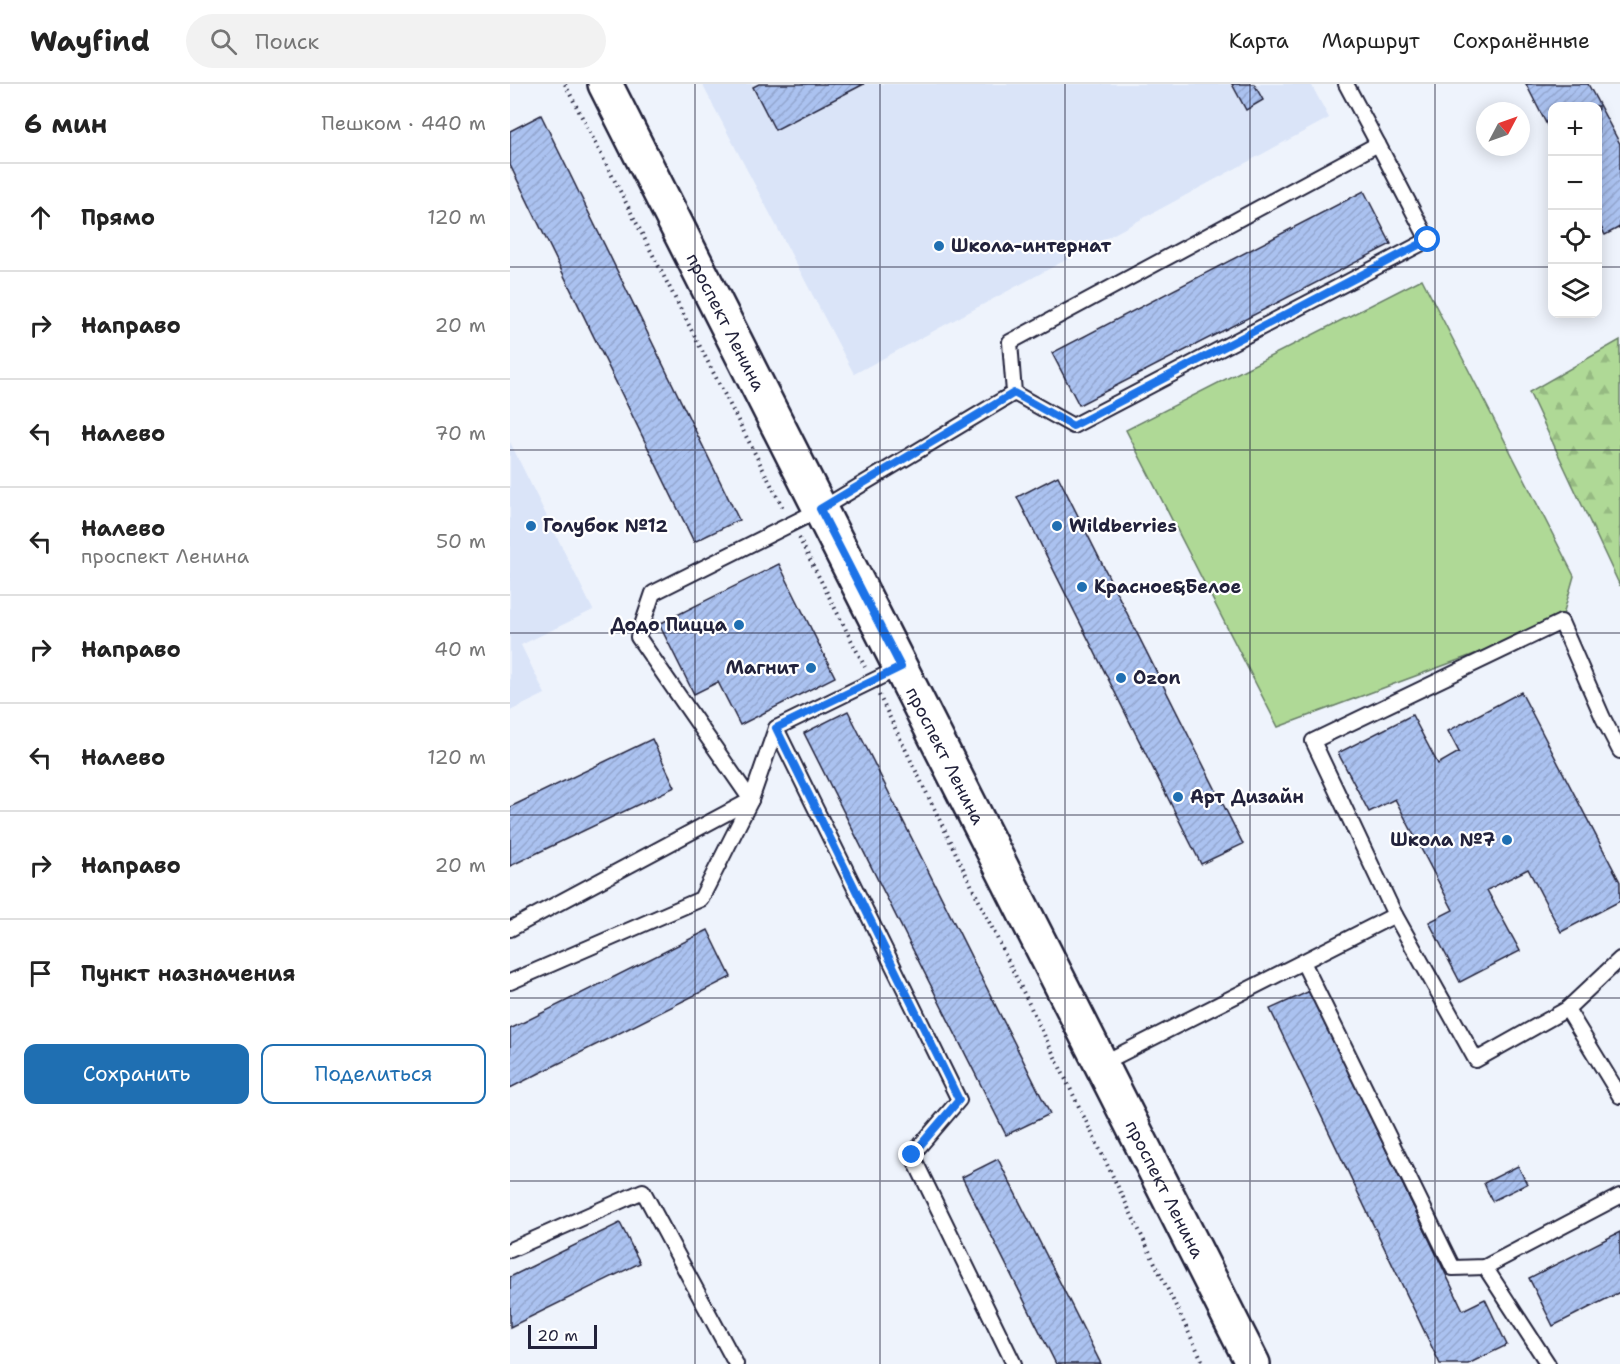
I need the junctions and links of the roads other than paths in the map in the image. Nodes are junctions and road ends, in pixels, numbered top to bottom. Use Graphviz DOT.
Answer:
graph roads {
  1 [pos="605,84"];
  2 [pos="1346,84"];
  3 [pos="1377,144"];
  4 [pos="1014,393"];
  5 [pos="820,509"];
  6 [pos="887,674"];
  7 [pos="776,728"];
  8 [pos="1620,752"];
  9 [pos="751,800"];
  10 [pos="1395,915"];
  11 [pos="510,928"];
  12 [pos="1620,959"];
  13 [pos="1303,963"];
  14 [pos="510,982"];
  15 [pos="1567,1009"];
  16 [pos="1101,1064"];
  17 [pos="1620,1096"];
  18 [pos="1620,1196"];
  19 [pos="510,1250"];
  20 [pos="1485,1267"];
  21 [pos="732,1362"];
  22 [pos="1014,1364"];
  23 [pos="1253,1364"];
  24 [pos="1548,1364"];
  1 -- 5 [label="street, проспект Ленина"];
  2 -- 3 [label="lane"];
  3 -- 4 [label="lane"];
  3 -- 4 [label="lane"];
  4 -- 5 [label="lane"];
  5 -- 6 [label="street, проспект Ленина"];
  5 -- 9 [label="lane"];
  6 -- 7 [label="lane"];
  6 -- 16 [label="street, проспект Ленина"];
  7 -- 9 [label="lane"];
  7 -- 22 [label="lane"];
  8 -- 10 [label="lane"];
  9 -- 11 [label="lane"];
  9 -- 14 [label="lane"];
  10 -- 13 [label="lane"];
  10 -- 15 [label="lane"];
  12 -- 15 [label="lane"];
  13 -- 16 [label="lane"];
  13 -- 20 [label="lane"];
  15 -- 17 [label="lane"];
  16 -- 23 [label="street, проспект Ленина"];
  18 -- 20 [label="lane"];
  19 -- 21 [label="lane"];
  20 -- 24 [label="lane"];
}
